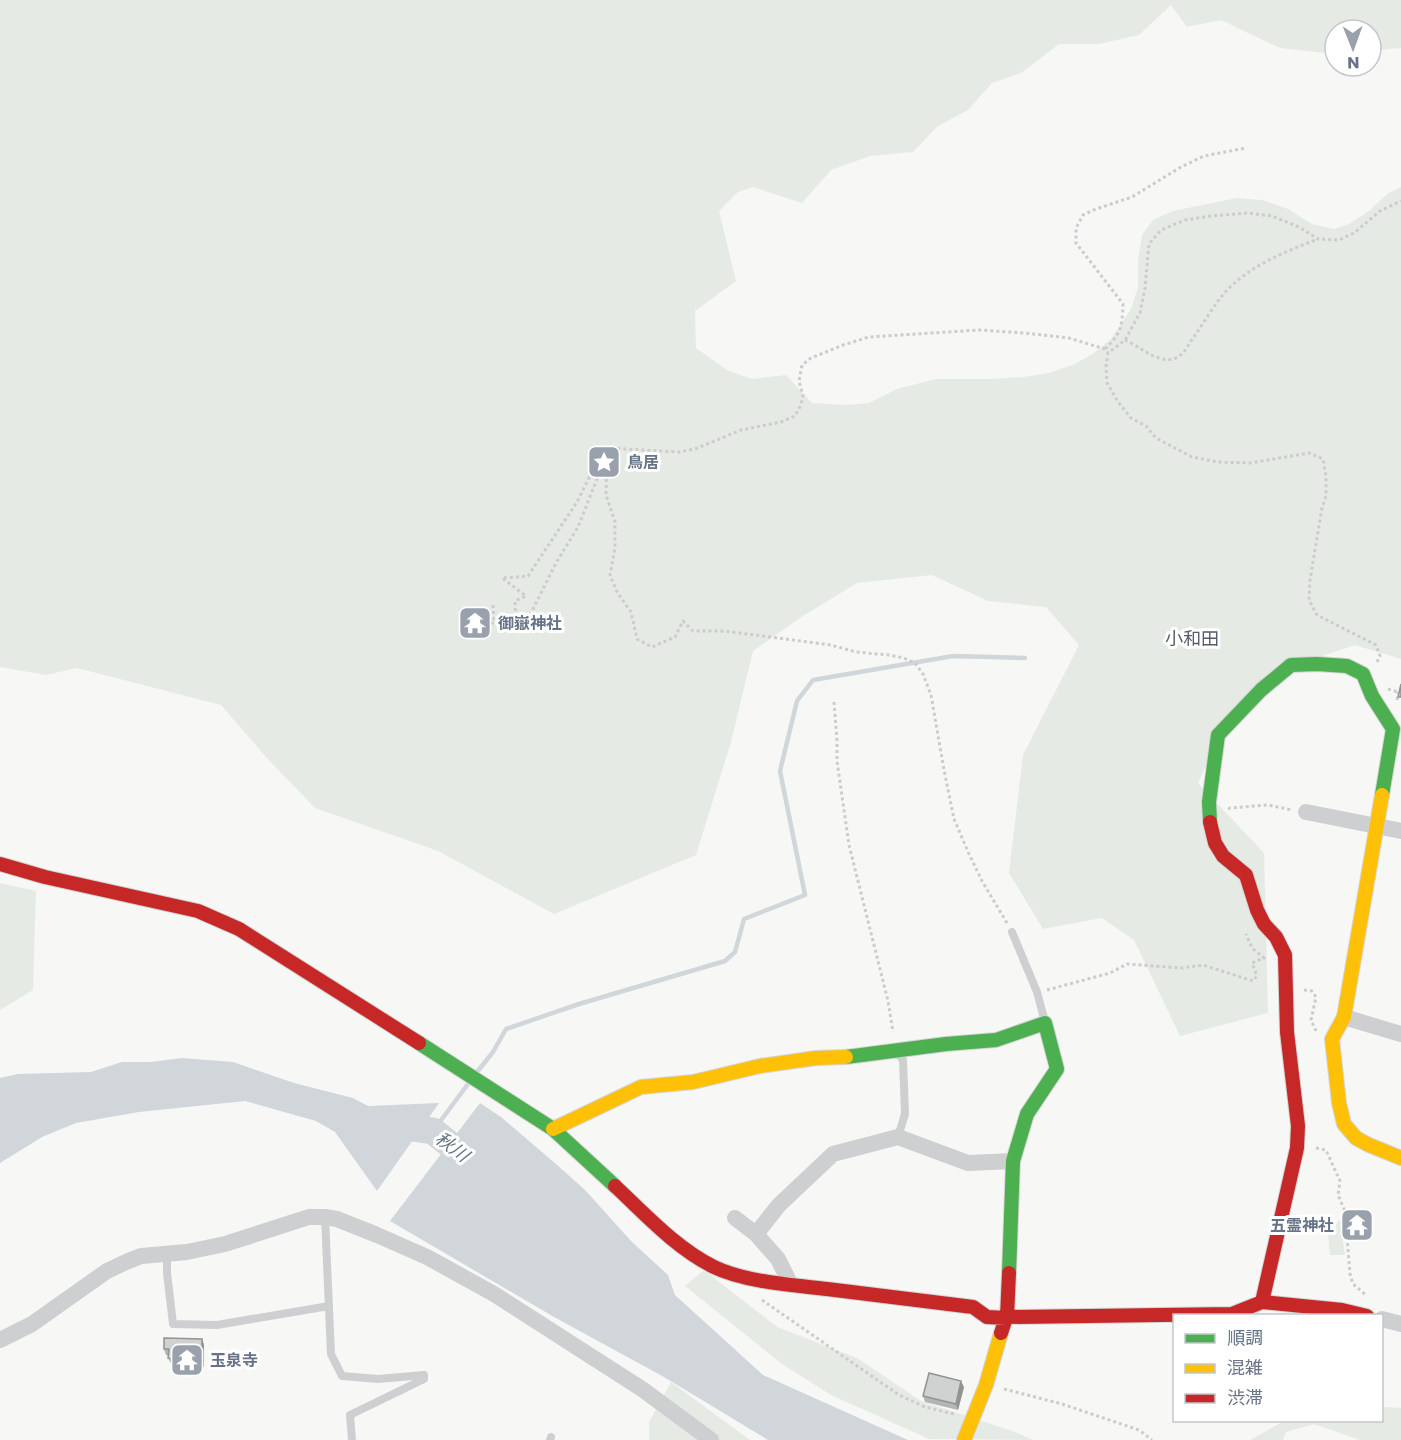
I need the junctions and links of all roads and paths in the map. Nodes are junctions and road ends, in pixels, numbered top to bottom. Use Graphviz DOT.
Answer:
graph roads {
  1 [pos="1246,148"];
  2 [pos="1401,201"];
  3 [pos="1318,239"];
  4 [pos="1125,340"];
  5 [pos="1105,349"];
  6 [pos="1108,354"];
  7 [pos="607,448"];
  8 [pos="607,455"];
  9 [pos="493,605"];
  10 [pos="479,623"];
  11 [pos="494,623"];
  12 [pos="516,623"];
  13 [pos="1363,674"];
  14 [pos="834,702"];
  15 [pos="1397,730"];
  16 [pos="1306,812"];
  17 [pos="1210,822"];
  18 [pos="1377,827"];
  19 [pos="1401,831"];
  20 [pos="0,864"];
  21 [pos="1245,931"];
  22 [pos="1012,932"];
  23 [pos="1286,988"];
  24 [pos="1037,992"];
  25 [pos="1344,1017"];
  26 [pos="1045,1023"];
  27 [pos="1401,1034"];
  28 [pos="1332,1039"];
  29 [pos="896,1052"];
  30 [pos="554,1129"];
  31 [pos="898,1137"];
  32 [pos="1297,1148"];
  33 [pos="1401,1158"];
  34 [pos="1013,1161"];
  35 [pos="325,1217"];
  36 [pos="735,1218"];
  37 [pos="756,1234"];
  38 [pos="167,1254"];
  39 [pos="791,1285"];
  40 [pos="1370,1299"];
  41 [pos="761,1300"];
  42 [pos="1262,1302"];
  43 [pos="329,1306"];
  44 [pos="1232,1314"];
  45 [pos="1358,1314"];
  46 [pos="1173,1315"];
  47 [pos="0,1340"];
  48 [pos="986,1384"];
  49 [pos="973,1419"];
  50 [pos="352,1440"];
  51 [pos="711,1440"];
  52 [pos="964,1440"];
  53 [pos="1152,1440"];
  1 -- 5 [label="path"];
  2 -- 3 [label="path"];
  3 -- 4 [label="path"];
  3 -- 4 [label="path"];
  4 -- 6 [label="path"];
  5 -- 6 [label="path"];
  5 -- 7 [label="path"];
  6 -- 13 [label="path"];
  7 -- 8 [label="path"];
  7 -- 12 [label="path"];
  8 -- 12 [label="path"];
  8 -- 22 [label="path"];
  9 -- 11 [label="path"];
  10 -- 11 [label="path"];
  11 -- 12 [label="path"];
  13 -- 15 [label="street"];
  13 -- 17 [label="street"];
  14 -- 29 [label="path"];
  15 -- 18 [label="street"];
  16 -- 17 [label="path"];
  16 -- 18 [label="street"];
  17 -- 23 [label="street"];
  18 -- 19 [label="street"];
  18 -- 25 [label="street"];
  20 -- 30 [label="street"];
  21 -- 24 [label="path"];
  22 -- 24 [label="lane"];
  23 -- 28 [label="path"];
  23 -- 32 [label="street"];
  24 -- 26 [label="lane"];
  25 -- 27 [label="street"];
  25 -- 28 [label="street"];
  26 -- 29 [label="street"];
  26 -- 34 [label="street"];
  28 -- 33 [label="street"];
  29 -- 30 [label="street"];
  29 -- 31 [label="lane"];
  30 -- 39 [label="street"];
  31 -- 34 [label="street"];
  31 -- 37 [label="street"];
  32 -- 40 [label="path"];
  32 -- 42 [label="street"];
  34 -- 46 [label="street"];
  35 -- 38 [label="street"];
  35 -- 43 [label="lane"];
  35 -- 51 [label="street"];
  36 -- 37 [label="street"];
  37 -- 39 [label="street"];
  38 -- 43 [label="lane"];
  38 -- 47 [label="street"];
  39 -- 48 [label="street"];
  41 -- 49 [label="path"];
  42 -- 44 [label="street"];
  42 -- 45 [label="street"];
  43 -- 50 [label="lane"];
  48 -- 49 [label="street"];
  48 -- 53 [label="path"];
  49 -- 52 [label="street"];
}
